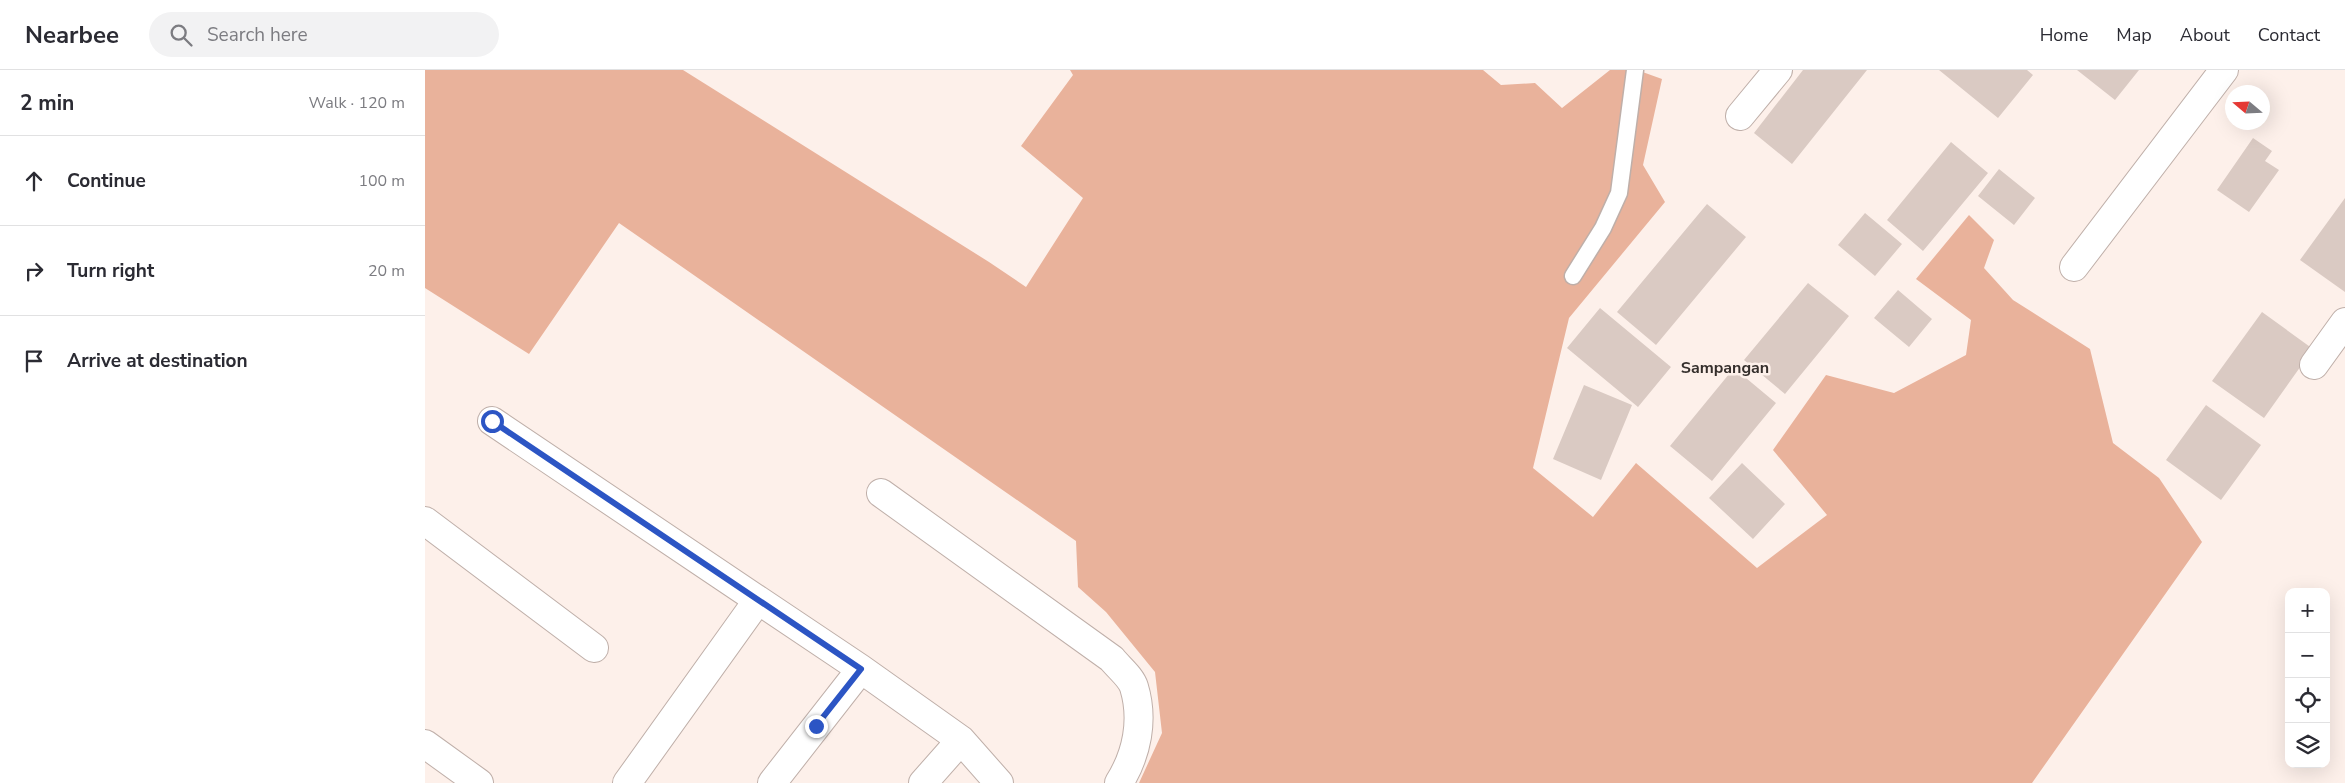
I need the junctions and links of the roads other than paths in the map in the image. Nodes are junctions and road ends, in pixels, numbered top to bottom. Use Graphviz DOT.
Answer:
graph roads {
  1 [pos="1635,70"];
  2 [pos="1779,70"];
  3 [pos="2224,70"];
  4 [pos="1739,116"];
  5 [pos="2073,267"];
  6 [pos="1573,276"];
  7 [pos="2345,322"];
  8 [pos="2314,365"];
  9 [pos="492,421"];
  10 [pos="881,493"];
  11 [pos="425,521"];
  12 [pos="758,600"];
  13 [pos="594,648"];
  14 [pos="861,669"];
  15 [pos="961,740"];
  16 [pos="425,744"];
  17 [pos="479,783"];
  18 [pos="627,783"];
  19 [pos="772,783"];
  20 [pos="923,783"];
  21 [pos="999,783"];
  22 [pos="1119,783"];
  1 -- 6 [label="lane"];
  2 -- 4 [label="street"];
  3 -- 5 [label="street"];
  7 -- 8 [label="street"];
  9 -- 12 [label="street"];
  10 -- 22 [label="street"];
  11 -- 13 [label="street"];
  12 -- 14 [label="street"];
  12 -- 18 [label="street"];
  14 -- 15 [label="street"];
  14 -- 19 [label="street"];
  15 -- 20 [label="street"];
  15 -- 21 [label="street"];
  16 -- 17 [label="street"];
}
